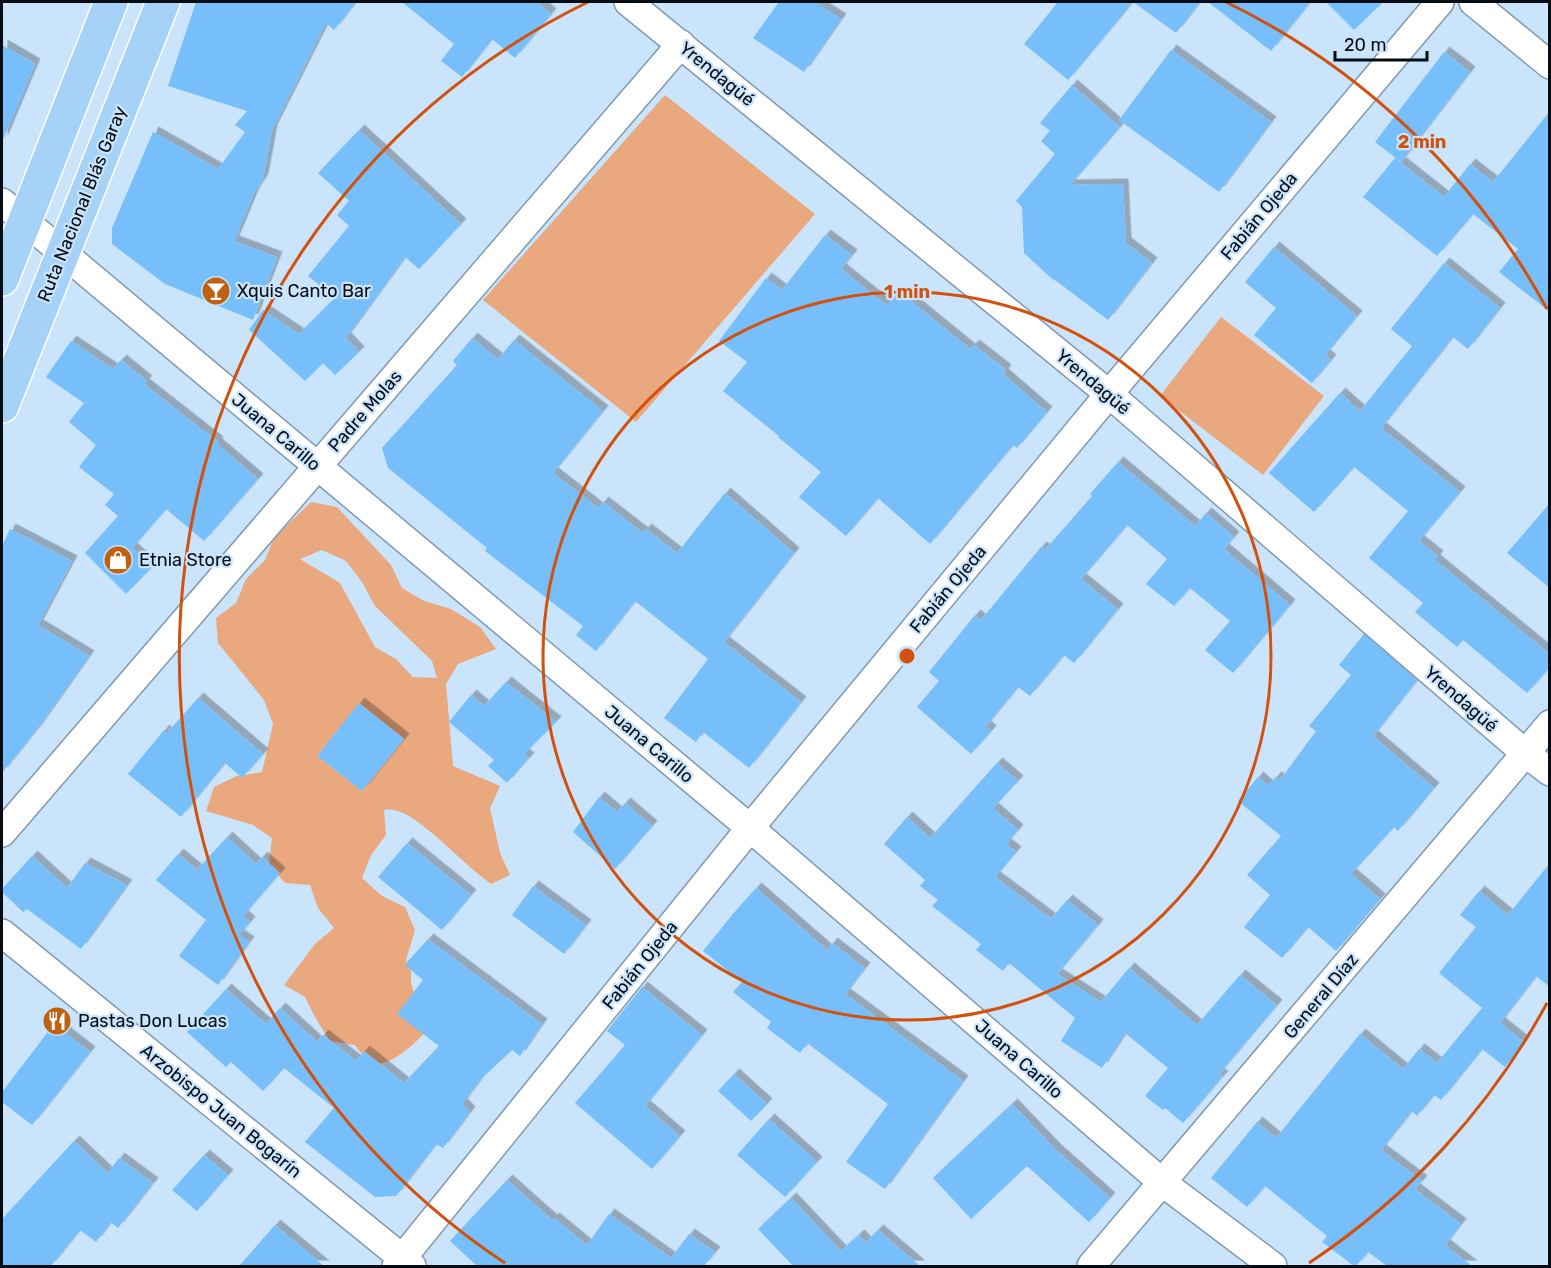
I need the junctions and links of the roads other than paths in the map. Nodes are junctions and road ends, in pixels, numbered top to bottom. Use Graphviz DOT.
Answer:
graph roads {
  1 [pos="111,2"];
  2 [pos="163,2"];
  3 [pos="628,2"];
  4 [pos="1440,2"];
  5 [pos="1473,2"];
  6 [pos="681,44"];
  7 [pos="1550,65"];
  8 [pos="13,211"];
  9 [pos="62,254"];
  10 [pos="2,279"];
  11 [pos="1109,394"];
  12 [pos="2,406"];
  13 [pos="317,467"];
  14 [pos="1550,724"];
  15 [pos="1525,753"];
  16 [pos="1550,772"];
  17 [pos="750,828"];
  18 [pos="2,833"];
  19 [pos="2,933"];
  20 [pos="1163,1183"];
  21 [pos="403,1264"];
  22 [pos="1091,1266"];
  23 [pos="1273,1266"];
  1 -- 8 [label="highway"];
  2 -- 9 [label="highway, Ruta Nacional Blás Garay"];
  3 -- 6 [label="street, Yrendagüé"];
  4 -- 11 [label="street, Fabián Ojeda"];
  5 -- 7 [label="street"];
  6 -- 11 [label="street, Yrendagüé"];
  6 -- 13 [label="street, Padre Molas"];
  8 -- 9 [label="street, Juana Carillo"];
  8 -- 10 [label="highway"];
  9 -- 12 [label="highway, Ruta Nacional Blás Garay"];
  9 -- 13 [label="street, Juana Carillo"];
  11 -- 15 [label="street, Yrendagüé"];
  11 -- 17 [label="street, Fabián Ojeda"];
  13 -- 17 [label="street, Juana Carillo"];
  13 -- 18 [label="street, Padre Molas"];
  14 -- 15 [label="street, General Díaz"];
  15 -- 16 [label="street, Yrendagüé"];
  15 -- 20 [label="street, General Díaz"];
  17 -- 20 [label="street, Juana Carillo"];
  17 -- 21 [label="street, Fabián Ojeda"];
  19 -- 21 [label="street, Arzobispo Juan Bogarín"];
  20 -- 22 [label="street, General Díaz"];
  20 -- 23 [label="street, Juana Carillo"];
}
